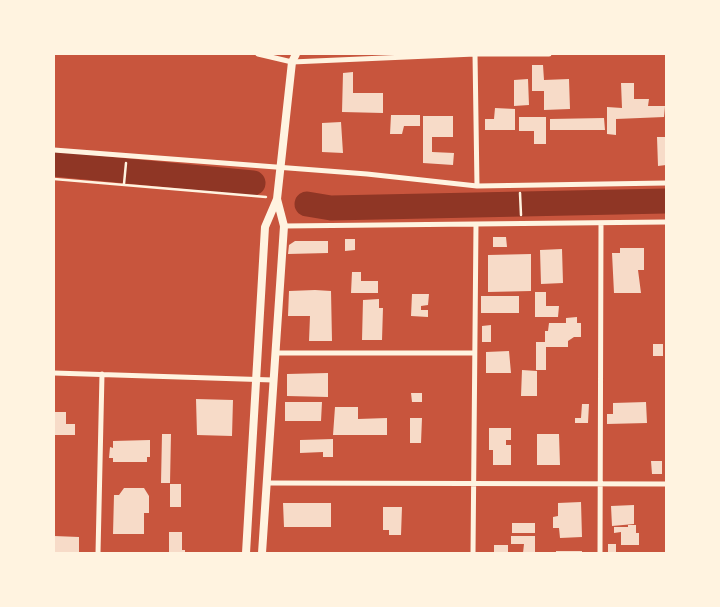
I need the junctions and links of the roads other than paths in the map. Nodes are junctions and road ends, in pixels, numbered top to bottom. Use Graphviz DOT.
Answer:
graph roads {
  1 [pos="258,54"];
  2 [pos="296,54"];
  3 [pos="464,54"];
  4 [pos="475,54"];
  5 [pos="549,54"];
  6 [pos="292,62"];
  7 [pos="54,150"];
  8 [pos="279,169"];
  9 [pos="666,183"];
  10 [pos="477,186"];
  11 [pos="276,198"];
  12 [pos="666,222"];
  13 [pos="601,223"];
  14 [pos="476,224"];
  15 [pos="284,226"];
  16 [pos="275,353"];
  17 [pos="474,353"];
  18 [pos="54,373"];
  19 [pos="102,374"];
  20 [pos="255,379"];
  21 [pos="273,380"];
  22 [pos="267,484"];
  23 [pos="473,484"];
  24 [pos="601,484"];
  25 [pos="666,484"];
  26 [pos="98,553"];
  27 [pos="246,553"];
  28 [pos="262,553"];
  29 [pos="473,553"];
  30 [pos="600,553"];
  1 -- 6 [label="street"];
  2 -- 6 [label="street"];
  3 -- 4 [label="street"];
  3 -- 6 [label="street"];
  4 -- 5 [label="street"];
  4 -- 10 [label="street"];
  6 -- 8 [label="street"];
  7 -- 8 [label="street"];
  8 -- 10 [label="street"];
  8 -- 11 [label="street"];
  9 -- 10 [label="street"];
  11 -- 15 [label="street"];
  11 -- 20 [label="street"];
  12 -- 13 [label="street"];
  13 -- 14 [label="street"];
  13 -- 24 [label="street"];
  14 -- 15 [label="street"];
  14 -- 17 [label="street"];
  15 -- 16 [label="street"];
  16 -- 17 [label="street"];
  16 -- 21 [label="street"];
  17 -- 23 [label="street"];
  18 -- 19 [label="street"];
  19 -- 20 [label="street"];
  19 -- 26 [label="street"];
  20 -- 21 [label="street"];
  20 -- 27 [label="street"];
  21 -- 22 [label="street"];
  22 -- 23 [label="street"];
  22 -- 28 [label="street"];
  23 -- 24 [label="street"];
  23 -- 29 [label="street"];
  24 -- 25 [label="street"];
  24 -- 30 [label="street"];
}
